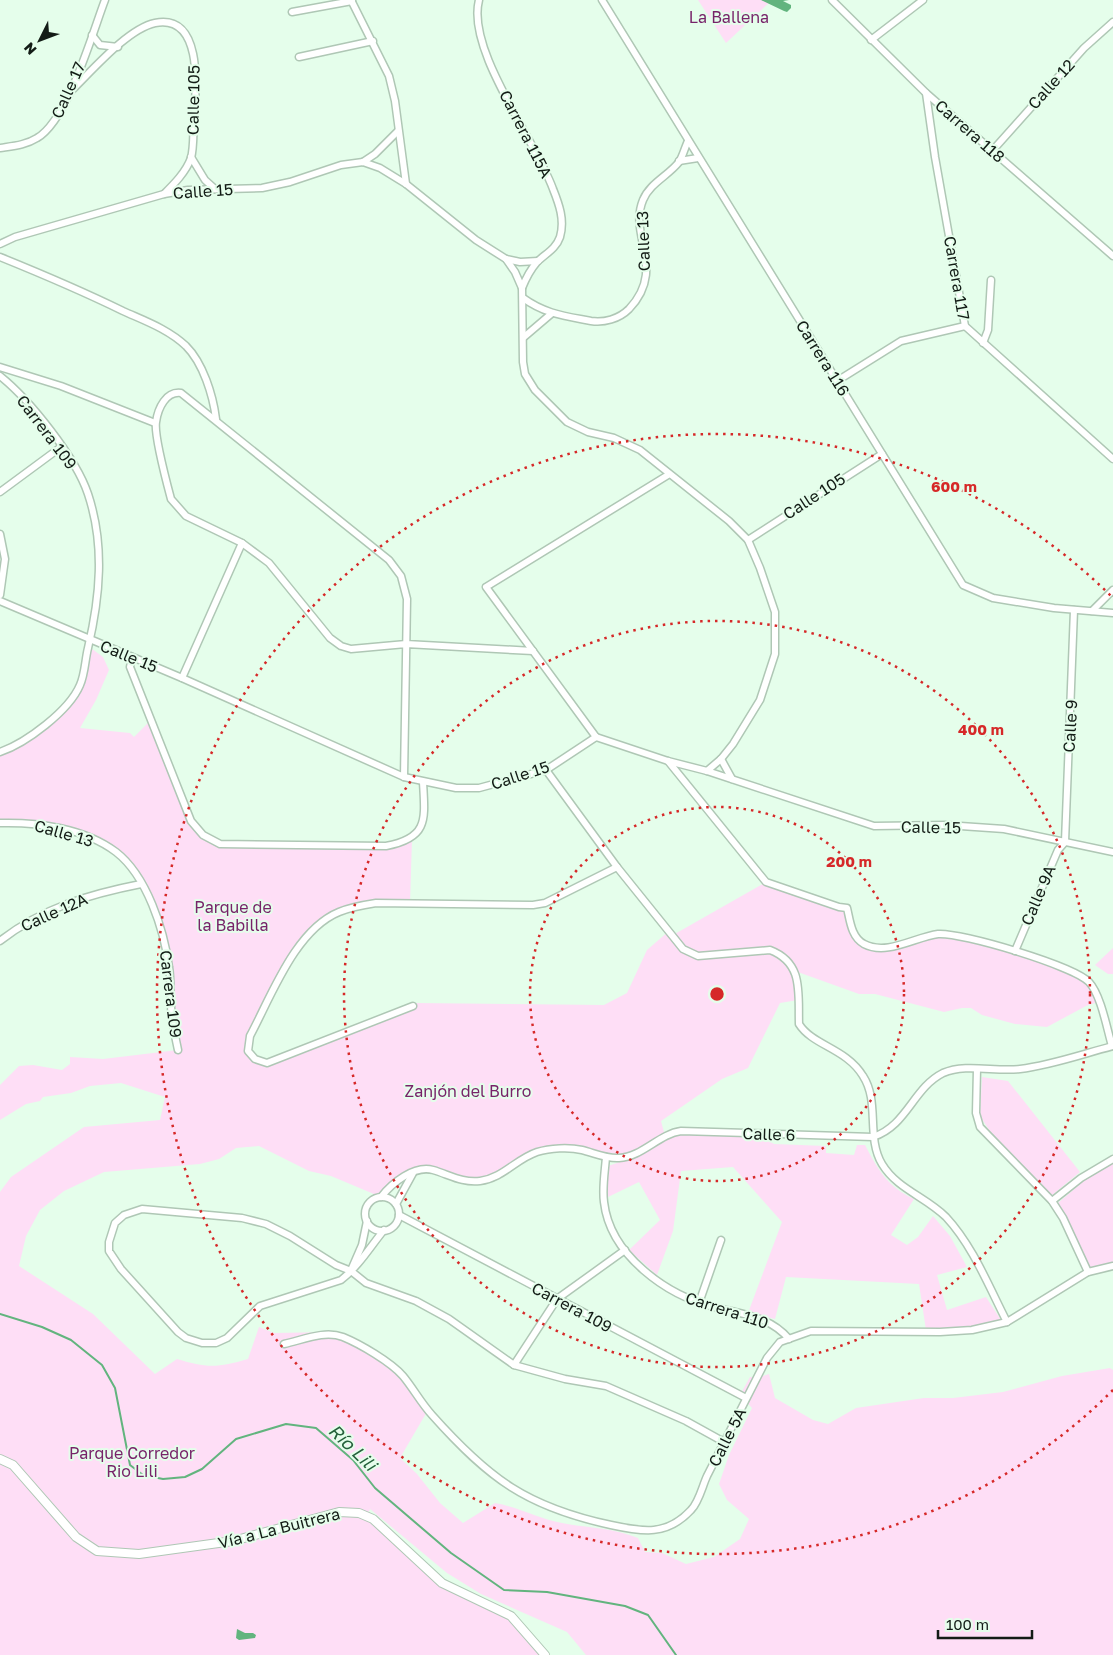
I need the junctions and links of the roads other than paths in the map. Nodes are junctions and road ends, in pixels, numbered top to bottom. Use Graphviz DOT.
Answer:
graph roads {
  1 [pos="105,0"];
  2 [pos="479,0"];
  3 [pos="602,0"];
  4 [pos="832,0"];
  5 [pos="923,0"];
  6 [pos="351,1"];
  7 [pos="292,12"];
  8 [pos="1113,22"];
  9 [pos="92,34"];
  10 [pos="871,40"];
  11 [pos="373,41"];
  12 [pos="118,46"];
  13 [pos="299,57"];
  14 [pos="70,92"];
  15 [pos="926,93"];
  16 [pos="398,131"];
  17 [pos="688,141"];
  18 [pos="0,148"];
  19 [pos="993,150"];
  20 [pos="191,157"];
  21 [pos="698,158"];
  22 [pos="679,161"];
  23 [pos="362,162"];
  24 [pos="406,184"];
  25 [pos="215,189"];
  26 [pos="164,194"];
  27 [pos="0,244"];
  28 [pos="1111,251"];
  29 [pos="0,257"];
  30 [pos="506,259"];
  31 [pos="538,261"];
  32 [pos="991,280"];
  33 [pos="522,288"];
  34 [pos="523,298"];
  35 [pos="551,314"];
  36 [pos="965,326"];
  37 [pos="524,337"];
  38 [pos="983,343"];
  39 [pos="0,367"];
  40 [pos="0,376"];
  41 [pos="837,381"];
  42 [pos="216,419"];
  43 [pos="155,423"];
  44 [pos="61,447"];
  45 [pos="882,454"];
  46 [pos="1113,459"];
  47 [pos="668,475"];
  48 [pos="0,492"];
  49 [pos="0,534"];
  50 [pos="748,540"];
  51 [pos="242,542"];
  52 [pos="1113,590"];
  53 [pos="0,595"];
  54 [pos="0,601"];
  55 [pos="1074,610"];
  56 [pos="1092,610"];
  57 [pos="1113,613"];
  58 [pos="90,640"];
  59 [pos="406,644"];
  60 [pos="533,651"];
  61 [pos="132,657"];
  62 [pos="182,678"];
  63 [pos="596,737"];
  64 [pos="0,752"];
  65 [pos="721,759"];
  66 [pos="668,761"];
  67 [pos="546,770"];
  68 [pos="707,771"];
  69 [pos="404,777"];
  70 [pos="732,779"];
  71 [pos="423,782"];
  72 [pos="0,823"];
  73 [pos="1065,842"];
  74 [pos="1113,852"];
  75 [pos="617,867"];
  76 [pos="141,884"];
  77 [pos="0,941"];
  78 [pos="1015,951"];
  79 [pos="413,1006"];
  80 [pos="1113,1046"];
  81 [pos="178,1050"];
  82 [pos="978,1069"];
  83 [pos="873,1137"];
  84 [pos="606,1157"];
  85 [pos="1113,1159"];
  86 [pos="414,1173"];
  87 [pos="381,1197"];
  88 [pos="1052,1201"];
  89 [pos="396,1204"];
  90 [pos="399,1214"];
  91 [pos="367,1220"];
  92 [pos="384,1230"];
  93 [pos="721,1240"];
  94 [pos="624,1250"];
  95 [pos="1113,1266"];
  96 [pos="350,1271"];
  97 [pos="1088,1272"];
  98 [pos="557,1299"];
  99 [pos="699,1303"];
  100 [pos="1007,1322"];
  101 [pos="789,1339"];
  102 [pos="284,1344"];
  103 [pos="514,1365"];
  104 [pos="746,1398"];
  105 [pos="724,1442"];
  106 [pos="0,1458"];
  107 [pos="546,1655"];
  1 -- 9 [label="street, Calle 17"];
  2 -- 31 [label="street, Carrera 115A"];
  3 -- 17 [label="street, Carrera 116"];
  4 -- 10 [label="street, Carrera 118"];
  5 -- 10 [label="street"];
  6 -- 7 [label="street"];
  6 -- 11 [label="street"];
  8 -- 19 [label="street, Calle 12"];
  9 -- 12 [label="street"];
  9 -- 14 [label="street, Calle 17"];
  10 -- 15 [label="street, Carrera 118"];
  11 -- 13 [label="street"];
  11 -- 16 [label="street"];
  12 -- 14 [label="street, Calle 105"];
  12 -- 20 [label="street, Calle 105"];
  14 -- 18 [label="street, Calle 17"];
  15 -- 19 [label="street, Carrera 118"];
  15 -- 36 [label="street, Carrera 117"];
  16 -- 23 [label="street"];
  16 -- 24 [label="street"];
  17 -- 21 [label="street, Carrera 116"];
  17 -- 22 [label="street, Calle 13"];
  19 -- 28 [label="street, Carrera 118"];
  20 -- 25 [label="street, Calle 105"];
  20 -- 26 [label="street, Calle 105"];
  21 -- 22 [label="street"];
  21 -- 41 [label="street, Carrera 116"];
  22 -- 35 [label="street, Calle 13"];
  23 -- 24 [label="street"];
  23 -- 25 [label="street, Calle 15"];
  24 -- 30 [label="street"];
  25 -- 26 [label="street, Calle 15"];
  26 -- 27 [label="street, Calle 15"];
  29 -- 42 [label="street"];
  30 -- 31 [label="street"];
  30 -- 33 [label="street"];
  31 -- 33 [label="street, Carrera 115A"];
  32 -- 38 [label="street"];
  33 -- 34 [label="street"];
  34 -- 35 [label="street, Calle 13"];
  34 -- 37 [label="street"];
  35 -- 37 [label="street"];
  36 -- 38 [label="street, Carrera 117"];
  36 -- 41 [label="street"];
  37 -- 47 [label="street"];
  38 -- 46 [label="street, Carrera 117"];
  39 -- 43 [label="street"];
  40 -- 44 [label="street, Carrera 109"];
  41 -- 45 [label="street, Carrera 116"];
  42 -- 43 [label="street"];
  42 -- 59 [label="street"];
  43 -- 51 [label="street"];
  44 -- 48 [label="street"];
  44 -- 58 [label="street, Carrera 109"];
  45 -- 50 [label="street, Calle 105"];
  45 -- 55 [label="street, Carrera 116"];
  47 -- 50 [label="street"];
  47 -- 60 [label="street"];
  49 -- 53 [label="street"];
  50 -- 65 [label="street"];
  51 -- 59 [label="street"];
  51 -- 62 [label="street"];
  52 -- 56 [label="street"];
  54 -- 58 [label="street, Calle 15"];
  55 -- 56 [label="street, Carrera 116"];
  55 -- 73 [label="street, Calle 9"];
  56 -- 57 [label="street, Carrera 116"];
  58 -- 61 [label="street, Calle 15"];
  58 -- 64 [label="street, Carrera 109"];
  59 -- 60 [label="street"];
  59 -- 69 [label="street"];
  60 -- 63 [label="street"];
  61 -- 62 [label="street, Calle 15"];
  61 -- 71 [label="street"];
  62 -- 69 [label="street, Calle 15"];
  63 -- 66 [label="street, Calle 15"];
  63 -- 67 [label="street, Calle 15"];
  65 -- 68 [label="street"];
  65 -- 70 [label="street"];
  66 -- 68 [label="street, Calle 15"];
  66 -- 78 [label="street"];
  67 -- 71 [label="street, Calle 15"];
  67 -- 75 [label="street"];
  68 -- 70 [label="street, Calle 15"];
  69 -- 71 [label="street, Calle 15"];
  70 -- 73 [label="street, Calle 15"];
  72 -- 76 [label="street, Calle 13"];
  73 -- 74 [label="street, Calle 15"];
  73 -- 78 [label="street, Calle 9A"];
  75 -- 79 [label="street"];
  75 -- 83 [label="street"];
  76 -- 77 [label="street, Calle 12A"];
  76 -- 81 [label="street, Carrera 109"];
  78 -- 80 [label="street"];
  80 -- 82 [label="street"];
  82 -- 83 [label="street"];
  82 -- 88 [label="street"];
  83 -- 84 [label="street, Calle 6"];
  83 -- 100 [label="street"];
  84 -- 86 [label="street, Calle 6"];
  84 -- 94 [label="street, Carrera 110"];
  85 -- 88 [label="street"];
  86 -- 87 [label="street, Calle 6"];
  86 -- 89 [label="street"];
  87 -- 89 [label="street"];
  87 -- 91 [label="street"];
  88 -- 97 [label="street"];
  89 -- 90 [label="street"];
  90 -- 92 [label="street"];
  90 -- 98 [label="street, Carrera 109"];
  91 -- 92 [label="street"];
  91 -- 96 [label="street"];
  92 -- 96 [label="street"];
  93 -- 99 [label="street"];
  94 -- 98 [label="street"];
  94 -- 99 [label="street, Carrera 110"];
  95 -- 97 [label="street, Calle 5A"];
  96 -- 96 [label="street"];
  96 -- 103 [label="street"];
  97 -- 100 [label="street, Calle 5A"];
  98 -- 103 [label="street"];
  98 -- 104 [label="street, Carrera 109"];
  99 -- 101 [label="street, Carrera 110"];
  100 -- 101 [label="street, Calle 5A"];
  101 -- 104 [label="street, Calle 5A"];
  102 -- 105 [label="street, Calle 5A"];
  103 -- 105 [label="street"];
  104 -- 105 [label="street, Calle 5A"];
  106 -- 107 [label="street, Vía a La Buitrera"];
}
